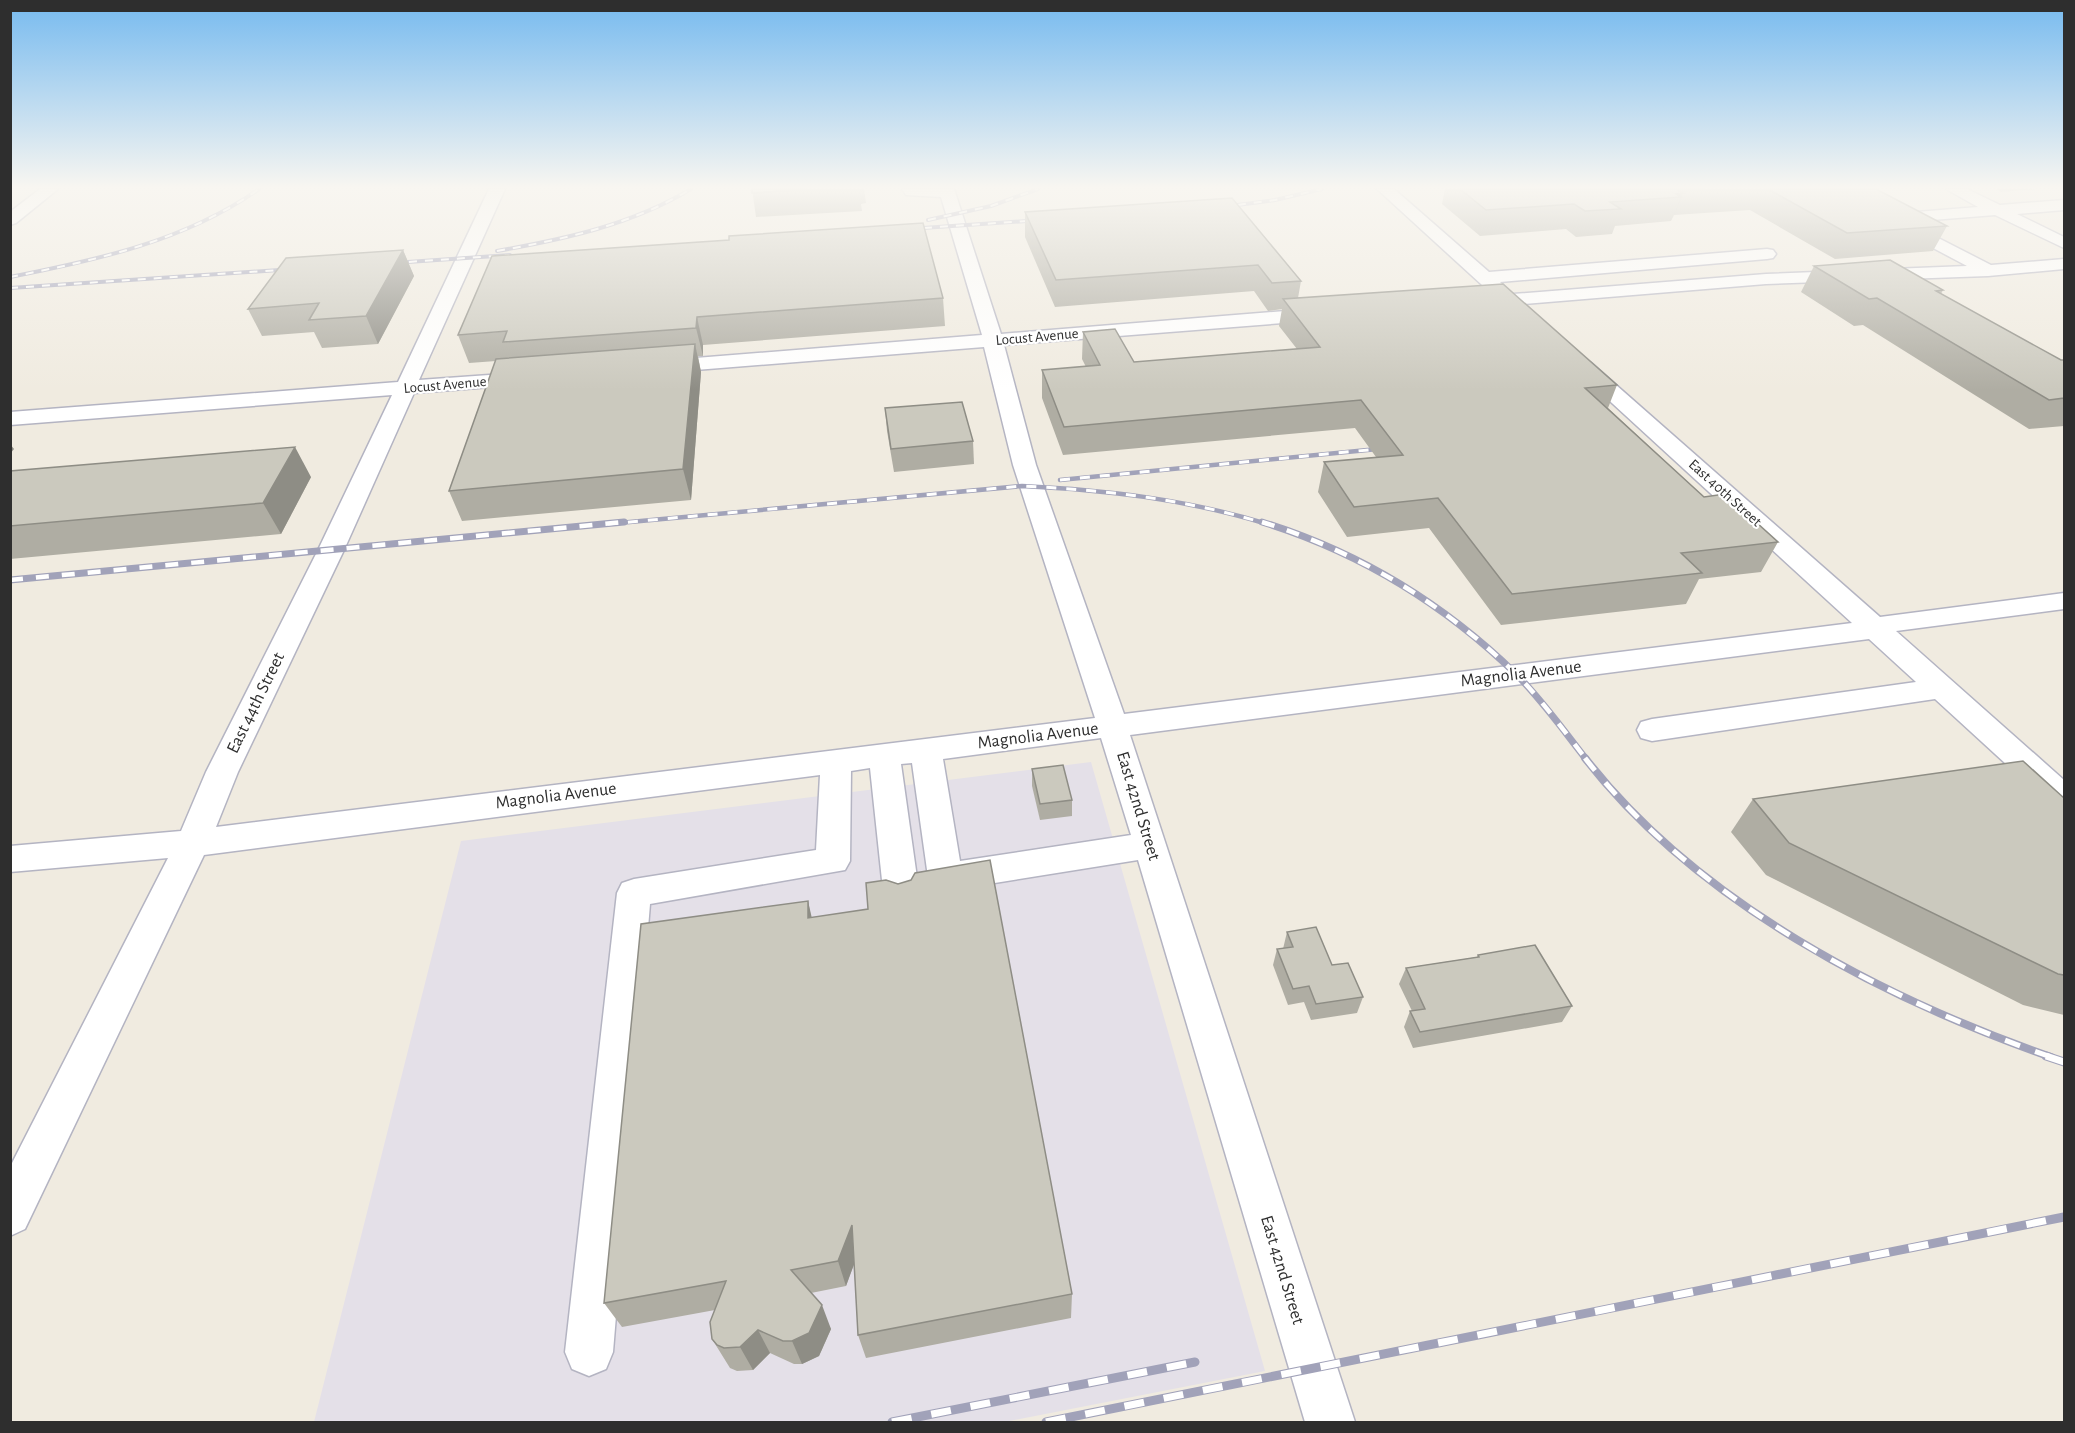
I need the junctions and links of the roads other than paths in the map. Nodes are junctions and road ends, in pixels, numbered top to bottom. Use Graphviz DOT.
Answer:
graph roads {
  1 [pos="466,256"];
  2 [pos="967,256"];
  3 [pos="1459,256"];
  4 [pos="1745,256"];
  5 [pos="1960,256"];
  6 [pos="2064,264"];
  7 [pos="1988,270"];
  8 [pos="1484,278"];
  9 [pos="1508,299"];
  10 [pos="1461,303"];
  11 [pos="1344,312"];
  12 [pos="1534,323"];
  13 [pos="993,340"];
  14 [pos="1570,354"];
  15 [pos="641,369"];
  16 [pos="547,376"];
  17 [pos="406,388"];
  18 [pos="10,420"];
  19 [pos="2064,602"];
  20 [pos="1877,629"];
  21 [pos="1943,688"];
  22 [pos="1113,726"];
  23 [pos="1652,730"];
  24 [pos="926,750"];
  25 [pos="884,755"];
  26 [pos="836,761"];
  27 [pos="2064,798"];
  28 [pos="193,843"];
  29 [pos="1150,845"];
  30 [pos="10,859"];
  31 [pos="902,899"];
  32 [pos="10,1214"];
  33 [pos="589,1352"];
  34 [pos="1330,1422"];
  1 -- 17 [label="street, East 44th Street"];
  2 -- 13 [label="street, East 42nd Street"];
  3 -- 8 [label="street"];
  4 -- 8 [label="street"];
  5 -- 7 [label="street"];
  6 -- 7 [label="street"];
  7 -- 9 [label="street"];
  8 -- 9 [label="street"];
  9 -- 10 [label="street"];
  9 -- 12 [label="street"];
  11 -- 13 [label="street, Locust Avenue"];
  13 -- 15 [label="street, Locust Avenue"];
  13 -- 22 [label="street, East 42nd Street"];
  14 -- 20 [label="street, East 40th Street"];
  16 -- 17 [label="street, Locust Avenue"];
  17 -- 18 [label="street, Locust Avenue"];
  17 -- 28 [label="street, East 44th Street"];
  19 -- 20 [label="street, Magnolia Avenue"];
  20 -- 21 [label="street, East 40th Street"];
  20 -- 22 [label="street, Magnolia Avenue"];
  21 -- 23 [label="street"];
  21 -- 27 [label="street, East 40th Street"];
  22 -- 24 [label="street, Magnolia Avenue"];
  22 -- 29 [label="street, East 42nd Street"];
  24 -- 25 [label="street, Magnolia Avenue"];
  24 -- 29 [label="street"];
  25 -- 26 [label="street, Magnolia Avenue"];
  25 -- 31 [label="street"];
  26 -- 28 [label="street, Magnolia Avenue"];
  26 -- 33 [label="street"];
  28 -- 30 [label="street, Magnolia Avenue"];
  28 -- 32 [label="street, East 44th Street"];
  29 -- 34 [label="street, East 42nd Street"];
}
